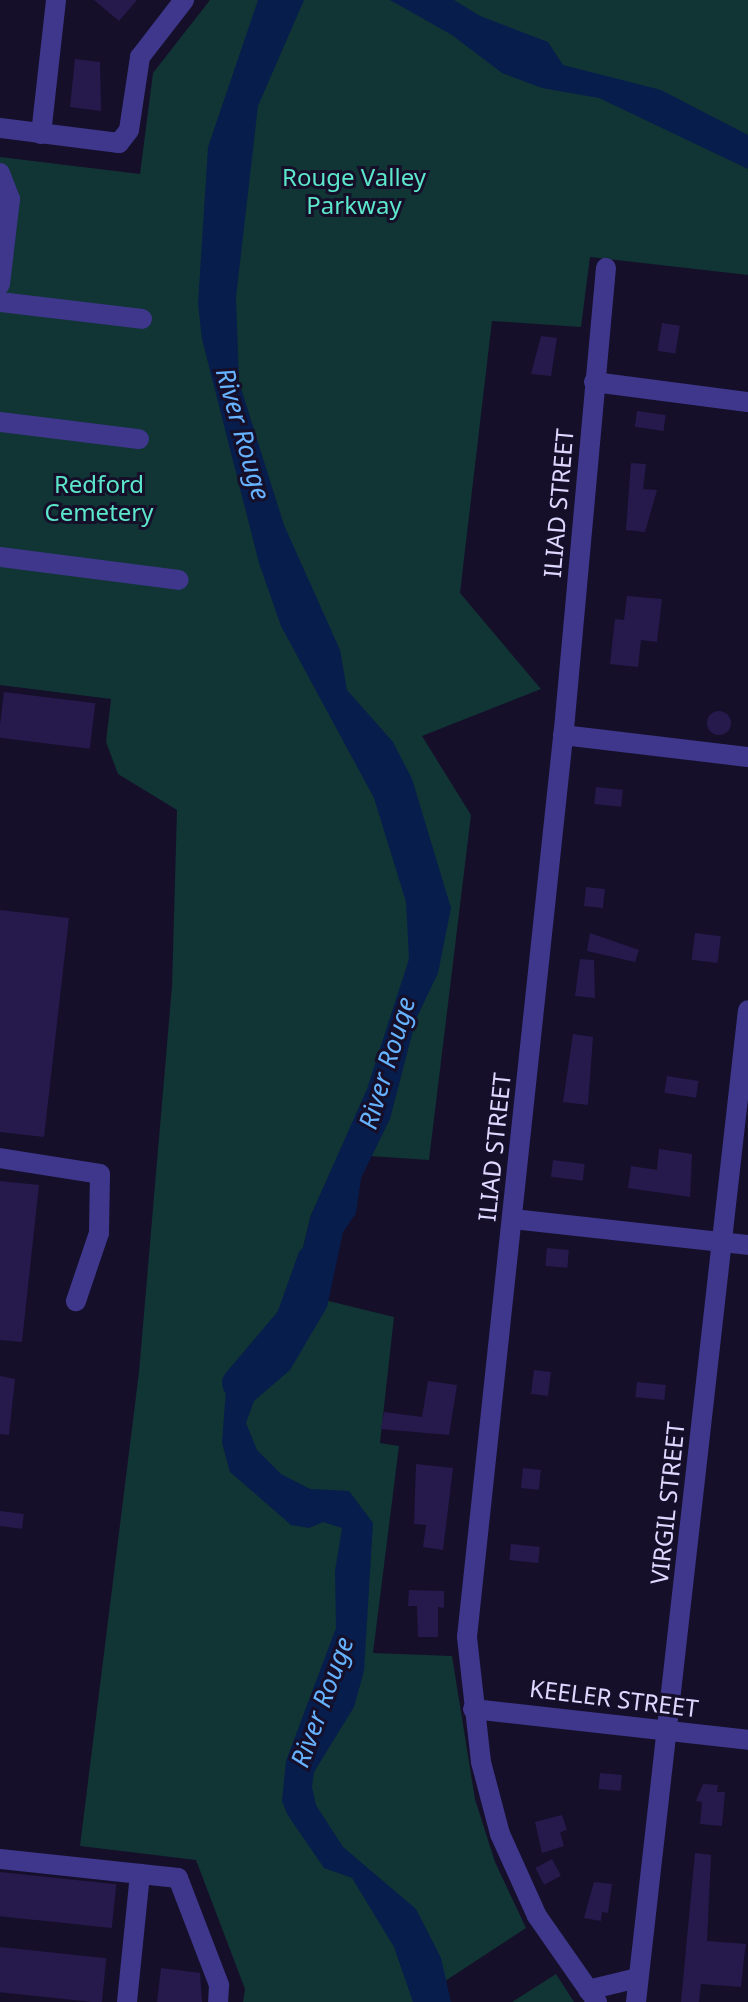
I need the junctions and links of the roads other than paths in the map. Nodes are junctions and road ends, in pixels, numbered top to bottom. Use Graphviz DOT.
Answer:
graph roads {
  1 [pos="56,0"];
  2 [pos="184,0"];
  3 [pos="0,128"];
  4 [pos="41,134"];
  5 [pos="0,173"];
  6 [pos="606,268"];
  7 [pos="0,284"];
  8 [pos="0,302"];
  9 [pos="133,322"];
  10 [pos="594,382"];
  11 [pos="748,402"];
  12 [pos="0,422"];
  13 [pos="139,439"];
  14 [pos="0,557"];
  15 [pos="170,583"];
  16 [pos="563,735"];
  17 [pos="748,757"];
  18 [pos="748,1010"];
  19 [pos="0,1158"];
  20 [pos="513,1219"];
  21 [pos="723,1242"];
  22 [pos="748,1245"];
  23 [pos="76,1301"];
  24 [pos="473,1709"];
  25 [pos="668,1731"];
  26 [pos="748,1740"];
  27 [pos="0,1859"];
  28 [pos="140,1874"];
  29 [pos="638,1978"];
  30 [pos="592,1996"];
  31 [pos="127,2002"];
  32 [pos="218,2002"];
  33 [pos="636,2002"];
  1 -- 4 [label="street"];
  2 -- 4 [label="street"];
  3 -- 4 [label="street"];
  5 -- 7 [label="street"];
  6 -- 10 [label="street, ILIAD STREET"];
  8 -- 9 [label="street"];
  10 -- 11 [label="street"];
  10 -- 16 [label="street, ILIAD STREET"];
  12 -- 13 [label="street"];
  14 -- 15 [label="street"];
  16 -- 17 [label="street"];
  16 -- 20 [label="street, ILIAD STREET"];
  18 -- 21 [label="street, VIRGIL STREET"];
  19 -- 23 [label="street"];
  20 -- 21 [label="street"];
  20 -- 24 [label="street, ILIAD STREET"];
  21 -- 22 [label="street"];
  21 -- 25 [label="street, VIRGIL STREET"];
  24 -- 25 [label="street, KEELER STREET"];
  24 -- 30 [label="street, ILIAD STREET"];
  25 -- 26 [label="street, KEELER STREET"];
  25 -- 29 [label="street, VIRGIL STREET"];
  27 -- 28 [label="street"];
  28 -- 31 [label="street"];
  28 -- 32 [label="street"];
  29 -- 30 [label="street"];
  29 -- 33 [label="street, VIRGIL STREET"];
}
